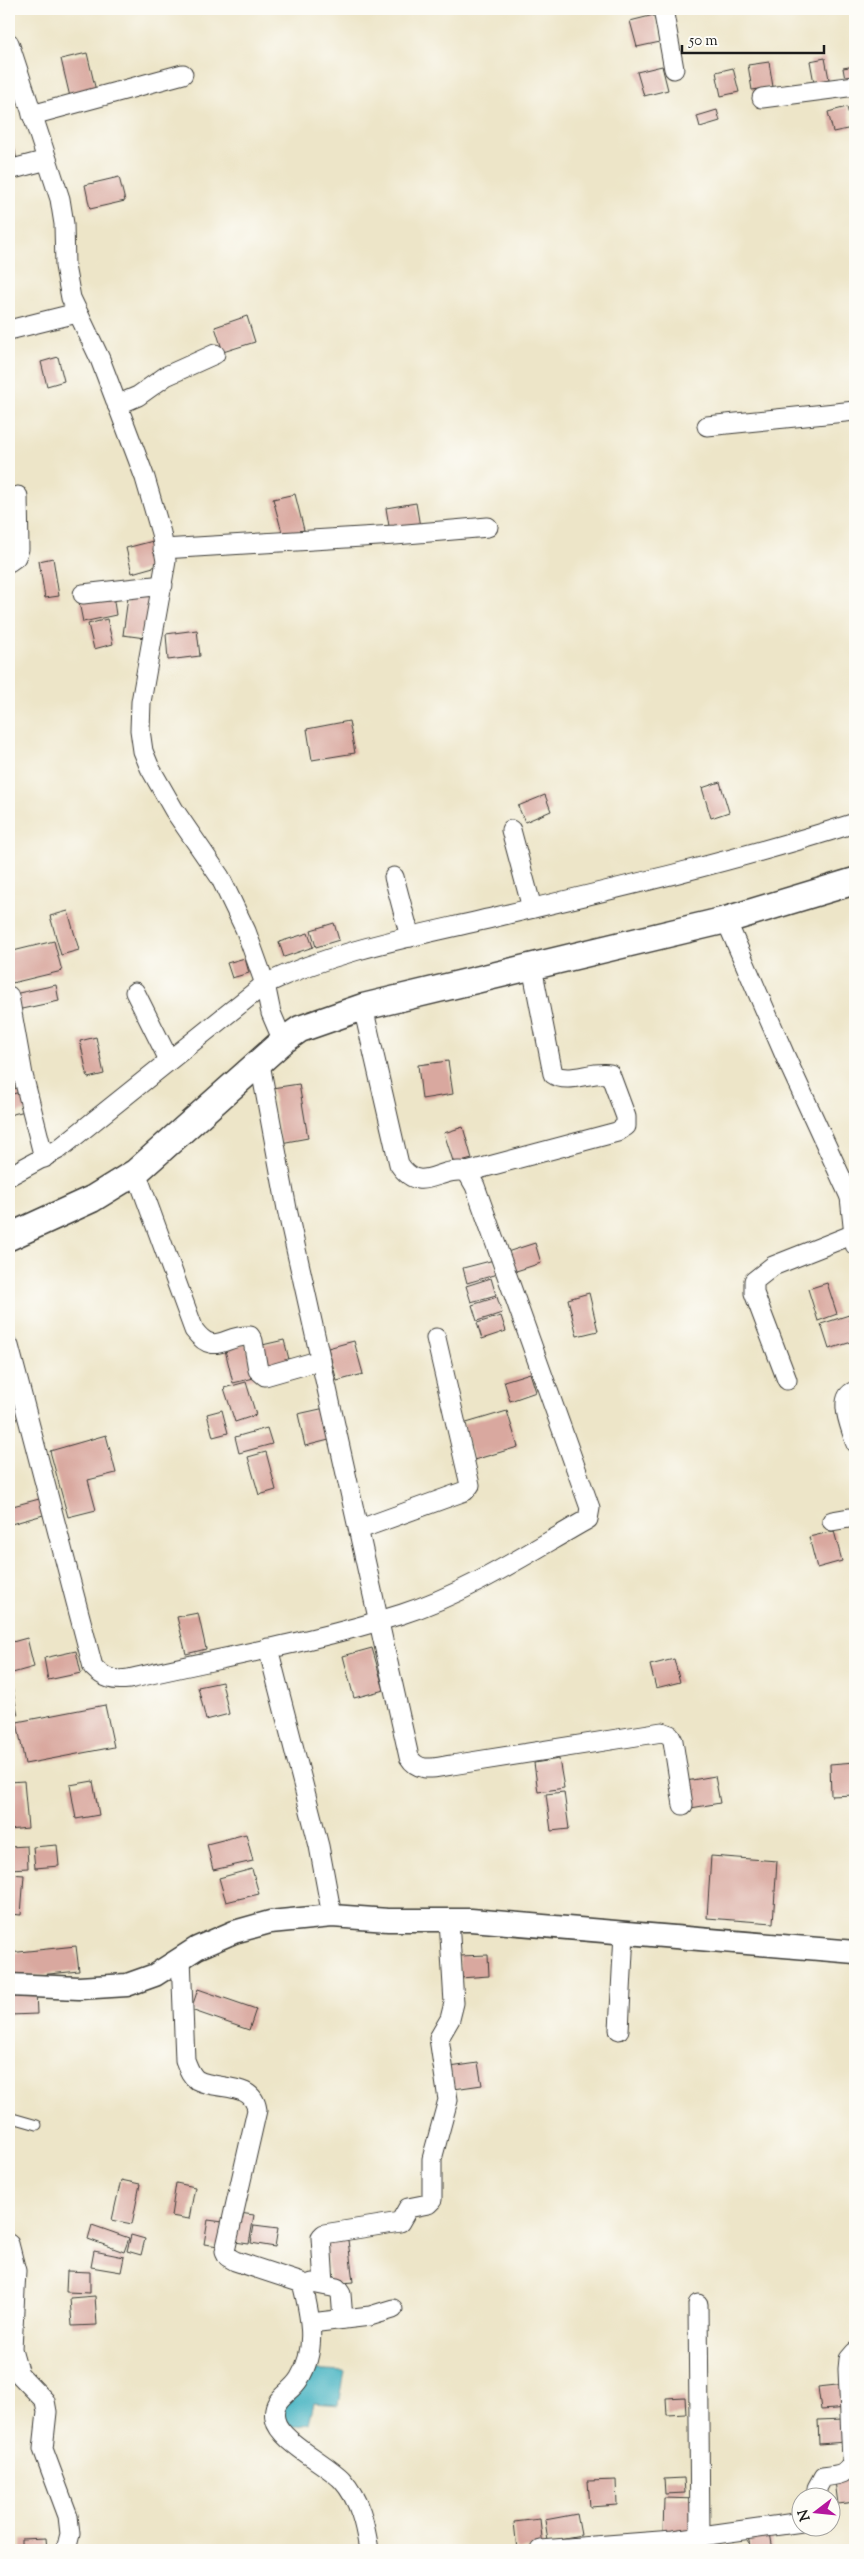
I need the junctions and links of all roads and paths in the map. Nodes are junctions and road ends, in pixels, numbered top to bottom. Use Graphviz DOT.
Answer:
graph roads {
  1 [pos="663,9"];
  2 [pos="9,43"];
  3 [pos="674,69"];
  4 [pos="183,74"];
  5 [pos="855,86"];
  6 [pos="762,98"];
  7 [pos="32,115"];
  8 [pos="47,160"];
  9 [pos="9,170"];
  10 [pos="77,313"];
  11 [pos="9,330"];
  12 [pos="215,354"];
  13 [pos="117,405"];
  14 [pos="855,411"];
  15 [pos="707,426"];
  16 [pos="18,496"];
  17 [pos="488,527"];
  18 [pos="164,549"];
  19 [pos="9,562"];
  20 [pos="163,585"];
  21 [pos="83,594"];
  22 [pos="855,823"];
  23 [pos="511,830"];
  24 [pos="394,877"];
  25 [pos="855,881"];
  26 [pos="532,908"];
  27 [pos="726,920"];
  28 [pos="410,937"];
  29 [pos="532,966"];
  30 [pos="265,989"];
  31 [pos="135,992"];
  32 [pos="9,996"];
  33 [pos="363,1007"];
  34 [pos="282,1041"];
  35 [pos="169,1060"];
  36 [pos="260,1064"];
  37 [pos="44,1158"];
  38 [pos="136,1172"];
  39 [pos="467,1172"];
  40 [pos="9,1176"];
  41 [pos="853,1198"];
  42 [pos="9,1237"];
  43 [pos="854,1240"];
  44 [pos="436,1338"];
  45 [pos="9,1346"];
  46 [pos="321,1360"];
  47 [pos="787,1380"];
  48 [pos="855,1391"];
  49 [pos="855,1442"];
  50 [pos="855,1517"];
  51 [pos="832,1521"];
  52 [pos="360,1529"];
  53 [pos="378,1621"];
  54 [pos="268,1648"];
  55 [pos="683,1805"];
  56 [pos="332,1916"];
  57 [pos="449,1920"];
  58 [pos="624,1933"];
  59 [pos="855,1952"];
  60 [pos="181,1958"];
  61 [pos="9,1985"];
  62 [pos="619,2030"];
  63 [pos="9,2117"];
  64 [pos="37,2125"];
  65 [pos="9,2244"];
  66 [pos="302,2283"];
  67 [pos="324,2284"];
  68 [pos="698,2304"];
  69 [pos="394,2309"];
  70 [pos="343,2319"];
  71 [pos="311,2323"];
  72 [pos="855,2352"];
  73 [pos="818,2486"];
  74 [pos="792,2523"];
  75 [pos="700,2536"];
  76 [pos="66,2550"];
  77 [pos="369,2550"];
  78 [pos="541,2550"];
  1 -- 3 [label="street"];
  2 -- 7 [label="street"];
  4 -- 7 [label="street"];
  5 -- 6 [label="street"];
  7 -- 8 [label="street"];
  8 -- 9 [label="street"];
  8 -- 10 [label="street"];
  10 -- 11 [label="street"];
  10 -- 13 [label="street"];
  12 -- 13 [label="street"];
  13 -- 18 [label="street"];
  14 -- 15 [label="street"];
  16 -- 19 [label="street"];
  17 -- 18 [label="street"];
  18 -- 20 [label="street"];
  20 -- 21 [label="street"];
  20 -- 30 [label="street"];
  22 -- 26 [label="street"];
  23 -- 26 [label="street"];
  24 -- 28 [label="street"];
  25 -- 27 [label="main road"];
  26 -- 28 [label="street"];
  27 -- 29 [label="main road"];
  27 -- 41 [label="street"];
  28 -- 30 [label="street"];
  29 -- 33 [label="main road"];
  29 -- 39 [label="street"];
  30 -- 34 [label="street"];
  30 -- 35 [label="street"];
  31 -- 35 [label="street"];
  32 -- 37 [label="street"];
  33 -- 34 [label="main road"];
  33 -- 39 [label="street"];
  34 -- 36 [label="main road"];
  35 -- 37 [label="street"];
  36 -- 38 [label="main road"];
  36 -- 46 [label="street"];
  37 -- 40 [label="street"];
  38 -- 42 [label="main road"];
  38 -- 46 [label="street"];
  39 -- 53 [label="street"];
  41 -- 43 [label="street"];
  43 -- 47 [label="street"];
  44 -- 52 [label="street"];
  45 -- 54 [label="street"];
  46 -- 52 [label="street"];
  48 -- 49 [label="street"];
  50 -- 51 [label="street"];
  52 -- 53 [label="street"];
  53 -- 54 [label="street"];
  53 -- 55 [label="street"];
  54 -- 56 [label="street"];
  56 -- 57 [label="street"];
  56 -- 60 [label="street"];
  57 -- 58 [label="street"];
  57 -- 67 [label="street"];
  58 -- 59 [label="street"];
  58 -- 62 [label="street"];
  60 -- 61 [label="street"];
  60 -- 66 [label="street"];
  63 -- 64 [label="lane"];
  65 -- 76 [label="street"];
  66 -- 67 [label="street"];
  66 -- 71 [label="street"];
  67 -- 70 [label="street"];
  68 -- 75 [label="street"];
  69 -- 70 [label="street"];
  70 -- 71 [label="street"];
  71 -- 77 [label="street"];
  72 -- 73 [label="street"];
  74 -- 75 [label="street"];
  75 -- 78 [label="street"];
}
